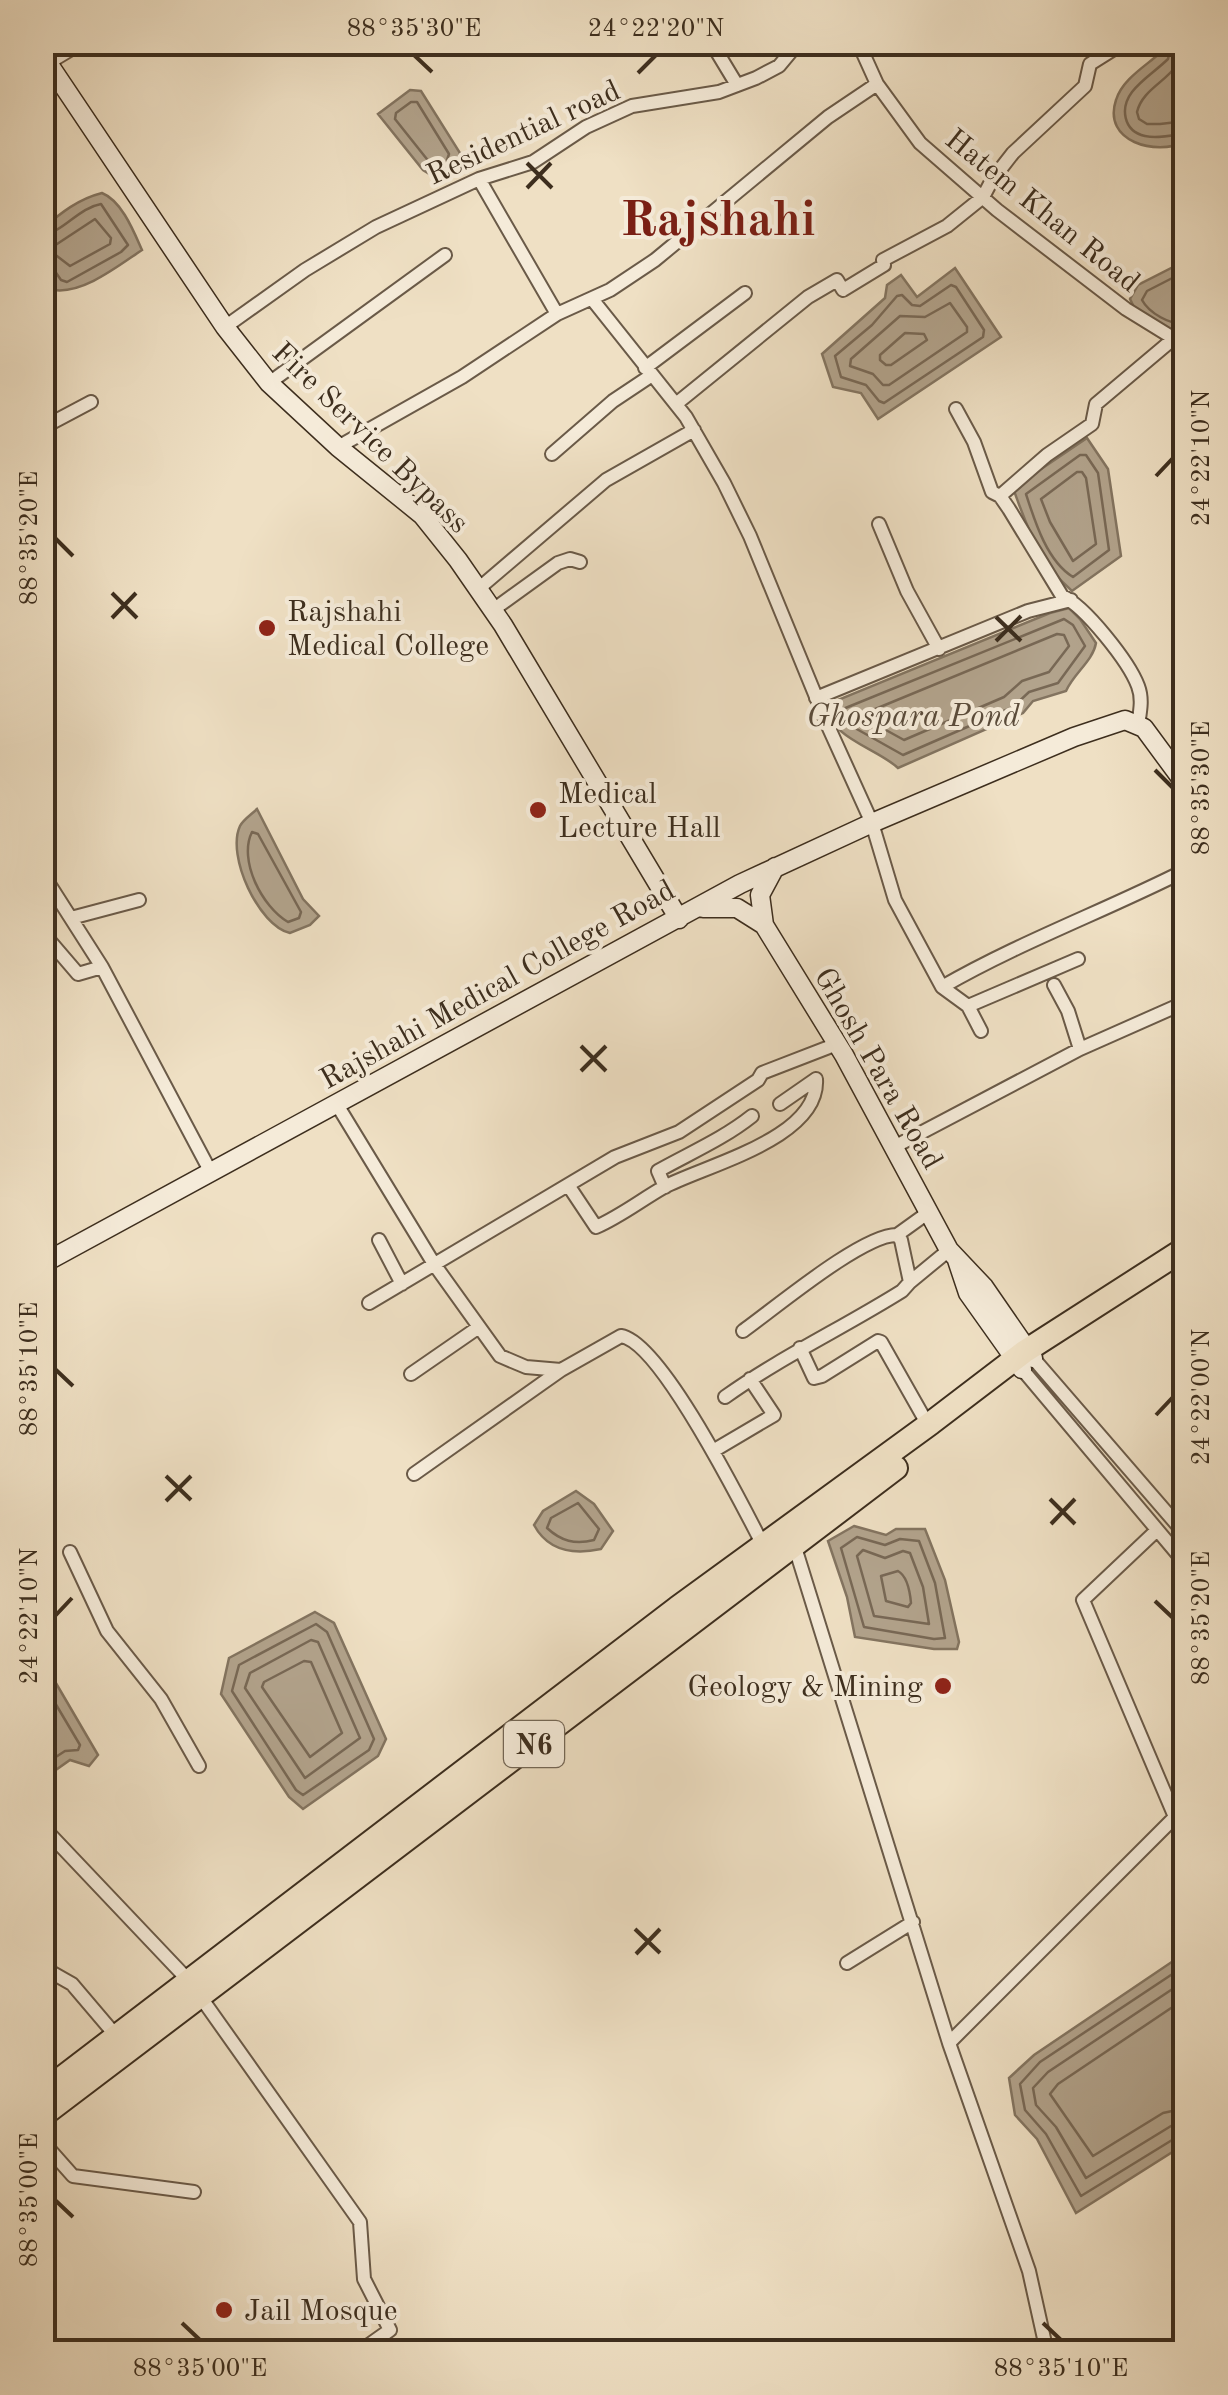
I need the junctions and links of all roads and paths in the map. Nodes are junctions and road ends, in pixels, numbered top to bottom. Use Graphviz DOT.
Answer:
graph roads {
  1 [pos="83,42"];
  2 [pos="711,42"];
  3 [pos="799,42"];
  4 [pos="858,42"];
  5 [pos="1125,42"];
  6 [pos="46,59"];
  7 [pos="877,84"];
  8 [pos="737,85"];
  9 [pos="479,180"];
  10 [pos="984,197"];
  11 [pos="445,255"];
  12 [pos="745,293"];
  13 [pos="592,299"];
  14 [pos="557,314"];
  15 [pos="224,327"];
  16 [pos="1179,343"];
  17 [pos="649,372"];
  18 [pos="269,383"];
  19 [pos="90,402"];
  20 [pos="676,404"];
  21 [pos="956,409"];
  22 [pos="42,428"];
  23 [pos="694,430"];
  24 [pos="338,448"];
  25 [pos="552,454"];
  26 [pos="1000,496"];
  27 [pos="879,524"];
  28 [pos="580,562"];
  29 [pos="477,590"];
  30 [pos="1071,600"];
  31 [pos="493,610"];
  32 [pos="938,649"];
  33 [pos="816,698"];
  34 [pos="1138,725"];
  35 [pos="1186,785"];
  36 [pos="872,823"];
  37 [pos="775,867"];
  38 [pos="1186,870"];
  39 [pos="42,873"];
  40 [pos="139,900"];
  41 [pos="686,912"];
  42 [pos="72,918"];
  43 [pos="764,925"];
  44 [pos="42,932"];
  45 [pos="1078,959"];
  46 [pos="102,967"];
  47 [pos="1054,985"];
  48 [pos="942,987"];
  49 [pos="1186,1002"];
  50 [pos="968,1006"];
  51 [pos="981,1031"];
  52 [pos="837,1044"];
  53 [pos="1080,1049"];
  54 [pos="336,1103"];
  55 [pos="780,1104"];
  56 [pos="752,1116"];
  57 [pos="894,1147"];
  58 [pos="206,1165"];
  59 [pos="568,1186"];
  60 [pos="665,1186"];
  61 [pos="928,1212"];
  62 [pos="897,1235"];
  63 [pos="379,1240"];
  64 [pos="951,1244"];
  65 [pos="1186,1248"];
  66 [pos="42,1256"];
  67 [pos="42,1264"];
  68 [pos="434,1264"];
  69 [pos="910,1282"];
  70 [pos="402,1284"];
  71 [pos="369,1303"];
  72 [pos="480,1328"];
  73 [pos="743,1331"];
  74 [pos="800,1348"];
  75 [pos="1028,1356"];
  76 [pos="561,1370"];
  77 [pos="411,1374"];
  78 [pos="750,1379"];
  79 [pos="725,1397"];
  80 [pos="928,1426"];
  81 [pos="713,1451"];
  82 [pos="414,1474"];
  83 [pos="1156,1532"];
  84 [pos="793,1534"];
  85 [pos="1186,1535"];
  86 [pos="763,1544"];
  87 [pos="70,1552"];
  88 [pos="1186,1564"];
  89 [pos="199,1766"];
  90 [pos="1186,1806"];
  91 [pos="1175,1817"];
  92 [pos="42,1826"];
  93 [pos="913,1922"];
  94 [pos="847,1962"];
  95 [pos="42,1966"];
  96 [pos="195,1989"];
  97 [pos="117,2037"];
  98 [pos="949,2043"];
  99 [pos="42,2093"];
  100 [pos="42,2116"];
  101 [pos="42,2141"];
  102 [pos="194,2192"];
  103 [pos="358,2352"];
  104 [pos="1047,2352"];
  1 -- 6 [label="street"];
  2 -- 8 [label="street"];
  3 -- 8 [label="street, Residential road"];
  4 -- 7 [label="street, Hatem Khan Road"];
  5 -- 10 [label="street"];
  6 -- 15 [label="main road, Fire Service Bypass"];
  7 -- 10 [label="street, Hatem Khan Road"];
  7 -- 13 [label="street"];
  8 -- 9 [label="street, Residential road"];
  9 -- 14 [label="street"];
  9 -- 15 [label="street, Residential road"];
  10 -- 16 [label="street, Hatem Khan Road"];
  10 -- 20 [label="street"];
  11 -- 18 [label="street"];
  12 -- 17 [label="street"];
  13 -- 14 [label="street"];
  13 -- 17 [label="street"];
  14 -- 24 [label="street"];
  15 -- 18 [label="main road, Fire Service Bypass"];
  16 -- 26 [label="street"];
  17 -- 20 [label="street"];
  17 -- 25 [label="street"];
  18 -- 24 [label="main road, Fire Service Bypass"];
  19 -- 22 [label="street"];
  20 -- 23 [label="street"];
  21 -- 26 [label="street"];
  23 -- 29 [label="street"];
  23 -- 33 [label="street"];
  24 -- 29 [label="main road, Fire Service Bypass"];
  26 -- 30 [label="street"];
  27 -- 32 [label="street"];
  28 -- 31 [label="street"];
  29 -- 31 [label="main road, Fire Service Bypass"];
  30 -- 32 [label="street"];
  30 -- 34 [label="street"];
  31 -- 41 [label="main road, Fire Service Bypass"];
  32 -- 33 [label="street"];
  33 -- 36 [label="street"];
  34 -- 35 [label="main road"];
  34 -- 36 [label="main road"];
  36 -- 37 [label="main road"];
  36 -- 48 [label="street"];
  37 -- 41 [label="main road"];
  37 -- 43 [label="main road"];
  38 -- 48 [label="street"];
  39 -- 42 [label="street"];
  40 -- 42 [label="street"];
  41 -- 43 [label="main road, Ghosh Para Road"];
  41 -- 54 [label="main road, Rajshahi Medical College Road"];
  41 -- 58 [label="main road, Rajshahi Medical College Road"];
  42 -- 46 [label="street"];
  43 -- 52 [label="main road, Ghosh Para Road"];
  44 -- 46 [label="street"];
  45 -- 50 [label="street"];
  46 -- 58 [label="street"];
  47 -- 53 [label="street"];
  48 -- 50 [label="street"];
  49 -- 53 [label="street"];
  50 -- 51 [label="street"];
  52 -- 57 [label="main road, Ghosh Para Road"];
  52 -- 59 [label="street"];
  53 -- 57 [label="street"];
  54 -- 67 [label="main road, Rajshahi Medical College Road"];
  54 -- 68 [label="street"];
  55 -- 60 [label="street"];
  56 -- 60 [label="street"];
  57 -- 61 [label="main road, Ghosh Para Road"];
  58 -- 66 [label="main road, Rajshahi Medical College Road"];
  59 -- 60 [label="street"];
  59 -- 68 [label="street"];
  61 -- 62 [label="street"];
  61 -- 64 [label="main road, Ghosh Para Road"];
  62 -- 69 [label="street"];
  62 -- 73 [label="street"];
  63 -- 70 [label="street"];
  64 -- 69 [label="street"];
  64 -- 75 [label="main road, Ghosh Para Road"];
  65 -- 75 [label="highway, N6"];
  68 -- 70 [label="street"];
  68 -- 72 [label="street"];
  69 -- 74 [label="street"];
  70 -- 71 [label="street"];
  72 -- 76 [label="street"];
  72 -- 77 [label="street"];
  74 -- 78 [label="street"];
  74 -- 80 [label="street"];
  75 -- 80 [label="highway, N6"];
  75 -- 83 [label="street"];
  75 -- 84 [label="highway, N6"];
  75 -- 85 [label="street"];
  76 -- 81 [label="street"];
  76 -- 82 [label="street"];
  78 -- 79 [label="street"];
  78 -- 81 [label="street"];
  80 -- 84 [label="highway, N6"];
  81 -- 86 [label="street"];
  83 -- 88 [label="street"];
  83 -- 91 [label="street"];
  84 -- 86 [label="highway, N6"];
  84 -- 93 [label="street"];
  84 -- 96 [label="highway, N6"];
  86 -- 96 [label="highway, N6"];
  87 -- 89 [label="street"];
  90 -- 91 [label="street"];
  91 -- 98 [label="street"];
  92 -- 96 [label="street"];
  93 -- 94 [label="street"];
  93 -- 98 [label="street"];
  95 -- 97 [label="street"];
  96 -- 97 [label="highway, N6"];
  96 -- 100 [label="highway, N6"];
  96 -- 103 [label="street"];
  97 -- 99 [label="highway, N6"];
  98 -- 104 [label="street"];
  101 -- 102 [label="street"];
}
